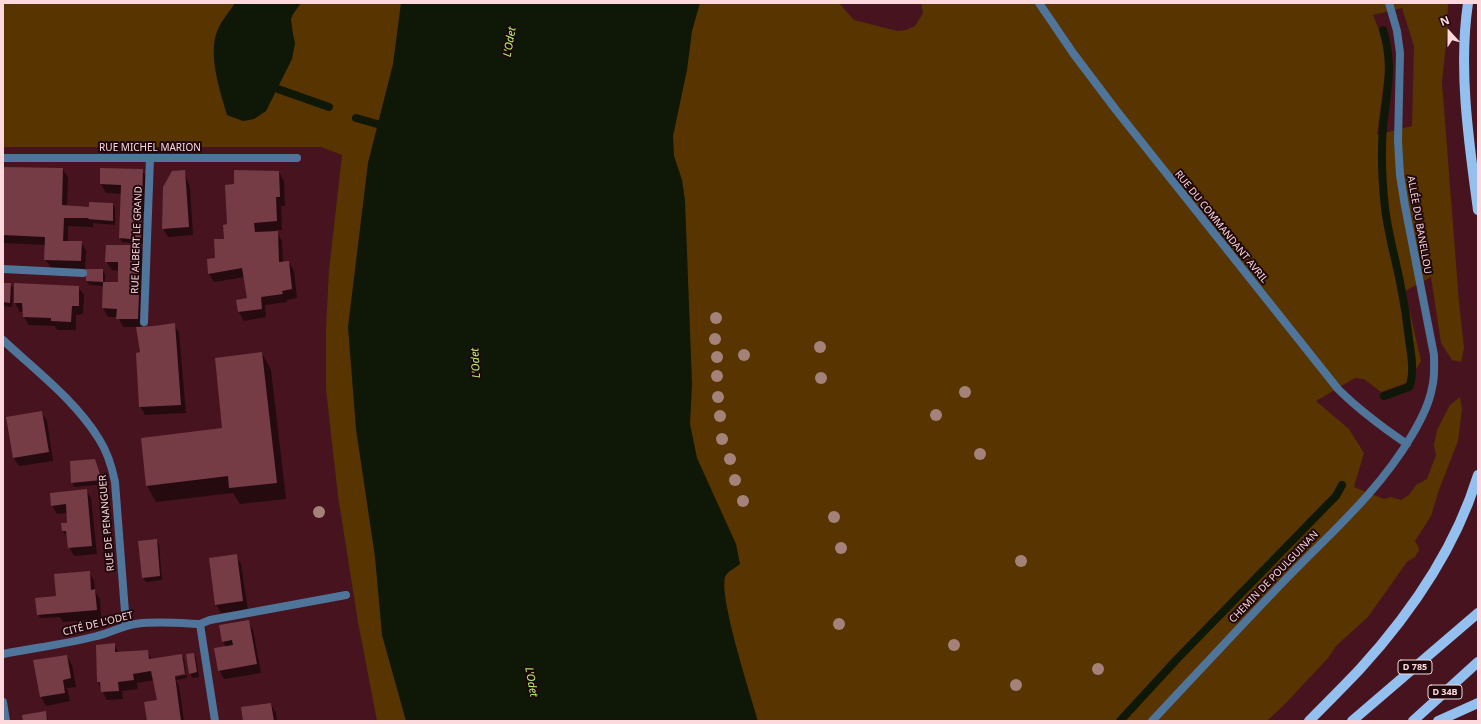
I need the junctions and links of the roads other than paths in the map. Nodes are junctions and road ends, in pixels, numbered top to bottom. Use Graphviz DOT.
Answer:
graph roads {
  1 [pos="1039,3"];
  2 [pos="1389,3"];
  3 [pos="1468,3"];
  4 [pos="3,158"];
  5 [pos="150,158"];
  6 [pos="297,158"];
  7 [pos="1478,210"];
  8 [pos="3,269"];
  9 [pos="83,273"];
  10 [pos="144,322"];
  11 [pos="3,340"];
  12 [pos="1407,444"];
  13 [pos="1478,475"];
  14 [pos="346,595"];
  15 [pos="1478,613"];
  16 [pos="200,624"];
  17 [pos="126,625"];
  18 [pos="3,654"];
  19 [pos="1478,662"];
  20 [pos="3,702"];
  21 [pos="1478,703"];
  22 [pos="6,721"];
  23 [pos="215,721"];
  24 [pos="1152,721"];
  25 [pos="1309,721"];
  26 [pos="1352,721"];
  27 [pos="1413,721"];
  28 [pos="1438,721"];
  1 -- 12 [label="street, RUE DU COMMANDANT AVRIL"];
  2 -- 12 [label="street, ALLÉE DU BANELLOU"];
  3 -- 7 [label="main road"];
  4 -- 5 [label="street, RUE MICHEL MARION"];
  5 -- 6 [label="street, RUE MICHEL MARION"];
  5 -- 10 [label="street, RUE ALBERT LE GRAND"];
  8 -- 9 [label="street"];
  11 -- 17 [label="street, RUE DE PENANGUER"];
  12 -- 24 [label="street, CHEMIN DE POULGUINAN"];
  13 -- 25 [label="main road"];
  14 -- 16 [label="street, CITÉ DE L'ODET"];
  15 -- 26 [label="main road, D 785"];
  16 -- 17 [label="street, CITÉ DE L'ODET"];
  16 -- 23 [label="street"];
  17 -- 18 [label="street, CITÉ DE L'ODET"];
  19 -- 27 [label="main road, D 34B"];
  20 -- 22 [label="street"];
  21 -- 28 [label="main road"];
}
